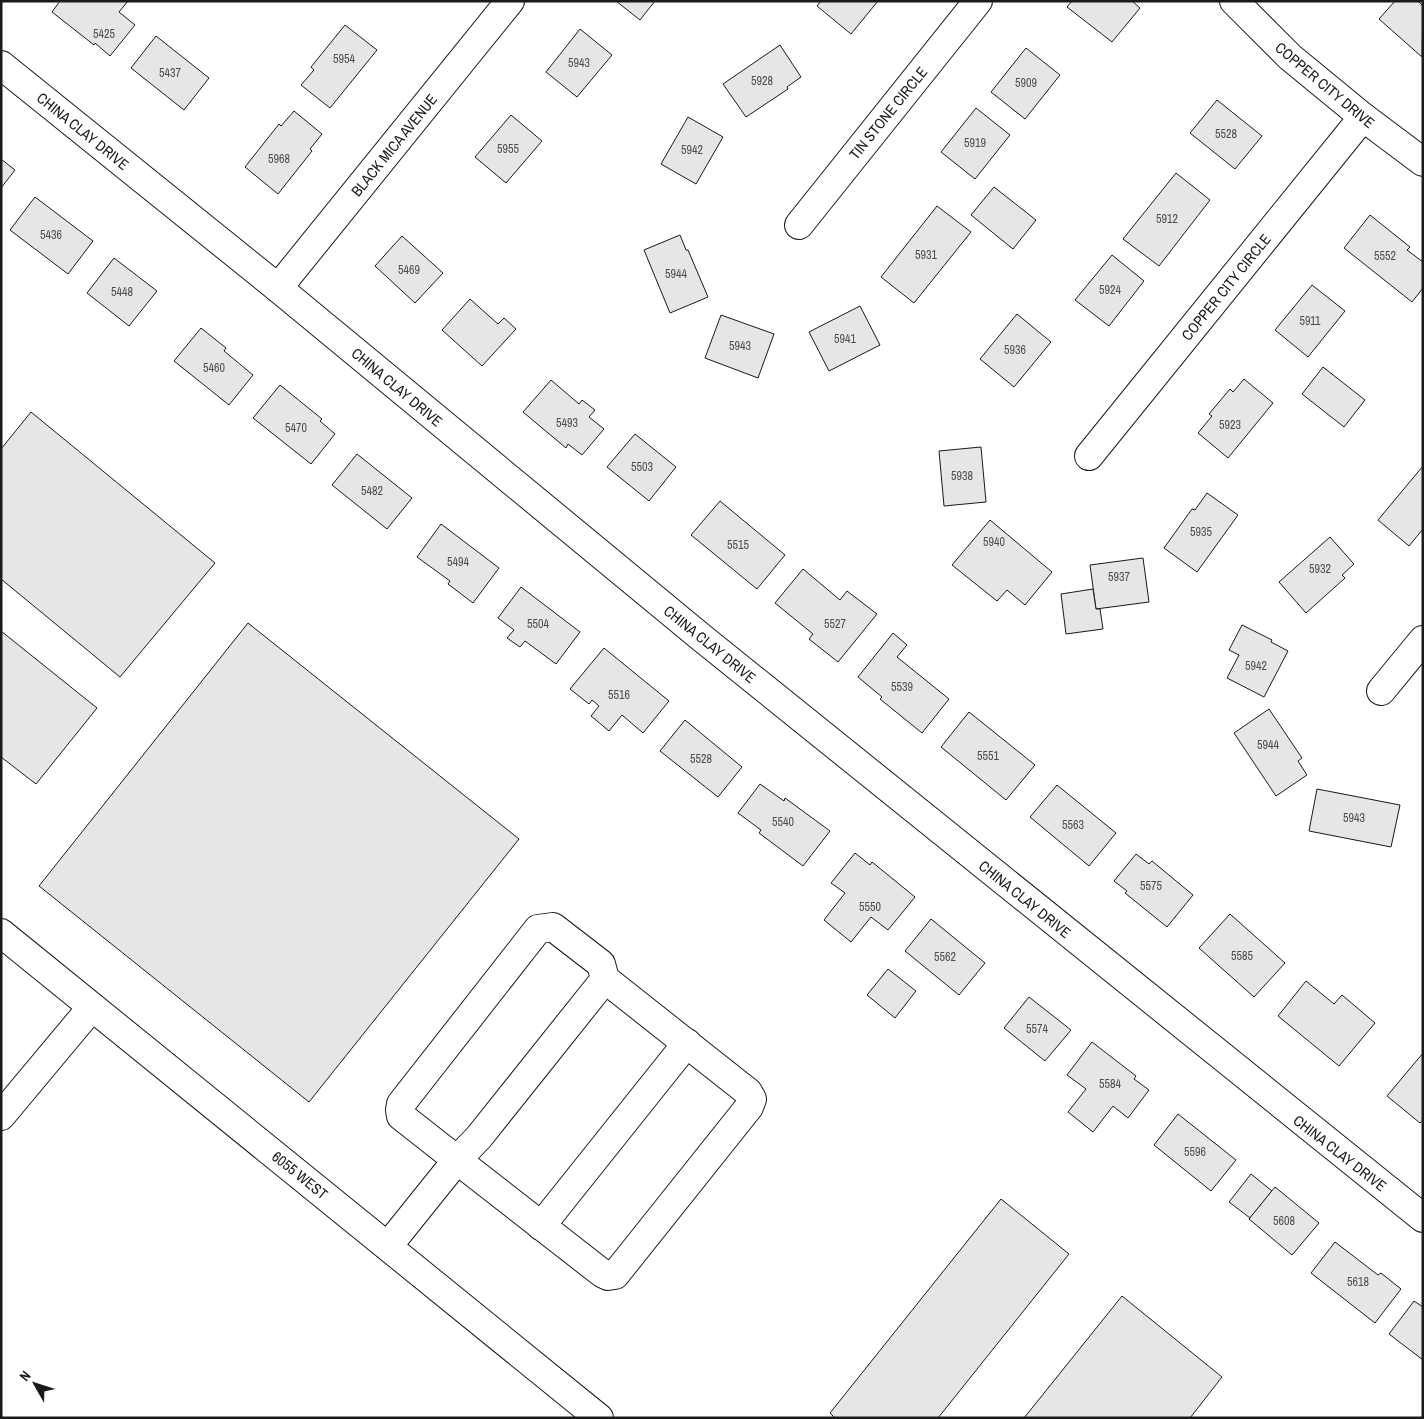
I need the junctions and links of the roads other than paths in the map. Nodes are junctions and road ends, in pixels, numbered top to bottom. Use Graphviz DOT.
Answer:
graph roads {
  1 [pos="510,1"];
  2 [pos="978,1"];
  3 [pos="1234,1"];
  4 [pos="1,65"];
  5 [pos="1363,118"];
  6 [pos="1423,162"];
  7 [pos="799,225"];
  8 [pos="278,288"];
  9 [pos="1089,456"];
  10 [pos="1423,640"];
  11 [pos="1381,691"];
  12 [pos="1,933"];
  13 [pos="605,979"];
  14 [pos="92,1007"];
  15 [pos="687,1043"];
  16 [pos="1,1116"];
  17 [pos="457,1160"];
  18 [pos="1422,1217"];
  19 [pos="541,1226"];
  20 [pos="388,1246"];
  21 [pos="599,1418"];
  1 -- 8 [label="street, BLACK MICA AVENUE"];
  2 -- 7 [label="street, TIN STONE CIRCLE"];
  3 -- 5 [label="street, COPPER CITY DRIVE"];
  4 -- 8 [label="street, CHINA CLAY DRIVE"];
  5 -- 6 [label="street, COPPER CITY DRIVE"];
  5 -- 9 [label="street, COPPER CITY CIRCLE"];
  8 -- 18 [label="street, CHINA CLAY DRIVE"];
  10 -- 11 [label="street"];
  12 -- 14 [label="street, 6055 WEST"];
  13 -- 15 [label="street"];
  13 -- 17 [label="street"];
  13 -- 17 [label="street"];
  14 -- 16 [label="street"];
  14 -- 20 [label="street, 6055 WEST"];
  15 -- 19 [label="street"];
  15 -- 19 [label="street"];
  17 -- 19 [label="street"];
  17 -- 20 [label="street"];
  20 -- 21 [label="street, 6055 WEST"];
}
